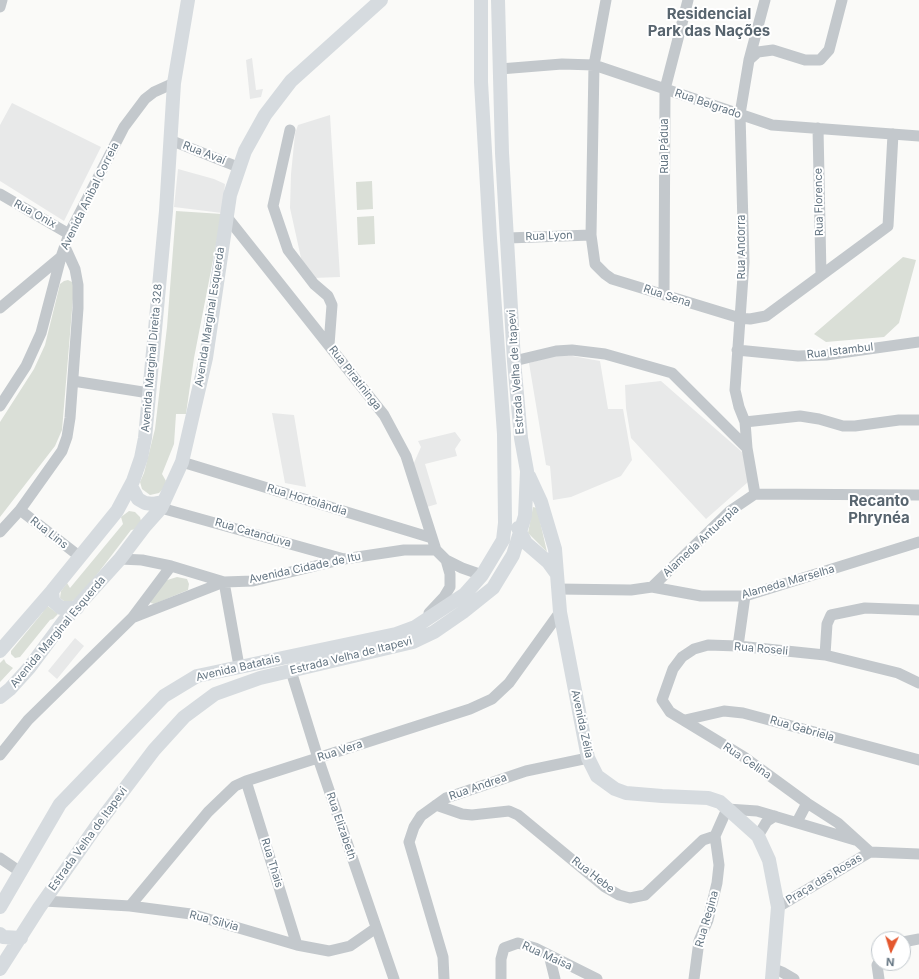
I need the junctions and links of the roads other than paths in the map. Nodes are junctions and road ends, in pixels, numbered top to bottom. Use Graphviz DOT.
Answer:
graph roads {
  1 [pos="2,0"];
  2 [pos="188,0"];
  3 [pos="381,0"];
  4 [pos="481,0"];
  5 [pos="498,0"];
  6 [pos="606,0"];
  7 [pos="688,0"];
  8 [pos="765,0"];
  9 [pos="842,0"];
  10 [pos="0,7"];
  11 [pos="758,25"];
  12 [pos="772,50"];
  13 [pos="749,60"];
  14 [pos="594,65"];
  15 [pos="500,69"];
  16 [pos="174,83"];
  17 [pos="665,89"];
  18 [pos="740,114"];
  19 [pos="818,128"];
  20 [pos="290,130"];
  21 [pos="893,134"];
  22 [pos="919,136"];
  23 [pos="170,140"];
  24 [pos="238,167"];
  25 [pos="0,194"];
  26 [pos="226,216"];
  27 [pos="69,234"];
  28 [pos="591,235"];
  29 [pos="508,238"];
  30 [pos="65,247"];
  31 [pos="61,257"];
  32 [pos="821,276"];
  33 [pos="664,295"];
  34 [pos="0,308"];
  35 [pos="740,318"];
  36 [pos="919,342"];
  37 [pos="328,345"];
  38 [pos="737,350"];
  39 [pos="514,361"];
  40 [pos="72,382"];
  41 [pos="149,393"];
  42 [pos="0,406"];
  43 [pos="919,420"];
  44 [pos="745,422"];
  45 [pos="504,434"];
  46 [pos="747,448"];
  47 [pos="182,462"];
  48 [pos="527,471"];
  49 [pos="131,486"];
  50 [pos="755,494"];
  51 [pos="919,495"];
  52 [pos="163,505"];
  53 [pos="20,510"];
  54 [pos="117,510"];
  55 [pos="505,523"];
  56 [pos="145,526"];
  57 [pos="0,532"];
  58 [pos="521,533"];
  59 [pos="432,538"];
  60 [pos="919,542"];
  61 [pos="131,545"];
  62 [pos="436,550"];
  63 [pos="79,556"];
  64 [pos="120,559"];
  65 [pos="344,559"];
  66 [pos="142,560"];
  67 [pos="446,560"];
  68 [pos="171,566"];
  69 [pos="194,573"];
  70 [pos="556,573"];
  71 [pos="482,575"];
  72 [pos="224,582"];
  73 [pos="652,587"];
  74 [pos="558,589"];
  75 [pos="52,591"];
  76 [pos="194,594"];
  77 [pos="745,596"];
  78 [pos="77,608"];
  79 [pos="919,610"];
  80 [pos="560,612"];
  81 [pos="132,618"];
  82 [pos="415,627"];
  83 [pos="738,646"];
  84 [pos="0,651"];
  85 [pos="825,655"];
  86 [pos="238,666"];
  87 [pos="291,671"];
  88 [pos="919,683"];
  89 [pos="0,697"];
  90 [pos="685,720"];
  91 [pos="0,755"];
  92 [pos="318,758"];
  93 [pos="588,758"];
  94 [pos="919,760"];
  95 [pos="246,781"];
  96 [pos="807,803"];
  97 [pos="436,804"];
  98 [pos="727,809"];
  99 [pos="775,816"];
  100 [pos="797,822"];
  101 [pos="715,836"];
  102 [pos="758,836"];
  103 [pos="857,840"];
  104 [pos="870,852"];
  105 [pos="919,854"];
  106 [pos="0,858"];
  107 [pos="20,871"];
  108 [pos="44,901"];
  109 [pos="130,906"];
  110 [pos="0,907"];
  111 [pos="778,907"];
  112 [pos="376,928"];
  113 [pos="0,934"];
  114 [pos="21,938"];
  115 [pos="297,945"];
  116 [pos="0,949"];
  117 [pos="549,955"];
  118 [pos="1,968"];
  119 [pos="772,974"];
  120 [pos="394,979"];
  121 [pos="444,979"];
  122 [pos="501,979"];
  123 [pos="555,979"];
  124 [pos="596,979"];
  125 [pos="694,979"];
  126 [pos="794,979"];
  1 -- 10 [label="street"];
  2 -- 16 [label="main road"];
  3 -- 24 [label="main road, Avenida Marginal Esquerda"];
  4 -- 45 [label="main road, Estrada Velha de Itapevi"];
  5 -- 15 [label="main road, Estrada Velha de Itapevi"];
  6 -- 14 [label="street, Rua Sena"];
  7 -- 17 [label="street, Rua Pádua"];
  8 -- 11 [label="street, Rua Andorra"];
  9 -- 12 [label="street"];
  11 -- 12 [label="street"];
  11 -- 13 [label="street, Rua Andorra"];
  12 -- 13 [label="street"];
  13 -- 18 [label="street, Rua Andorra"];
  14 -- 15 [label="street, Rua Belgrado"];
  14 -- 17 [label="street, Rua Belgrado"];
  14 -- 28 [label="street, Rua Sena"];
  15 -- 29 [label="main road, Estrada Velha de Itapevi"];
  16 -- 23 [label="main road, Avenida Marginal Direita 328"];
  16 -- 27 [label="street, Avenida Anibal Correia"];
  17 -- 18 [label="street, Rua Belgrado"];
  17 -- 33 [label="street, Rua Pádua"];
  18 -- 19 [label="street, Rua Belgrado"];
  18 -- 35 [label="street, Rua Andorra"];
  19 -- 21 [label="street, Rua Belgrado"];
  19 -- 32 [label="street, Rua Florence"];
  20 -- 37 [label="street"];
  21 -- 22 [label="street, Rua Belgrado"];
  21 -- 32 [label="street, Rua Sena"];
  23 -- 24 [label="street, Rua Avaí"];
  23 -- 41 [label="main road, Avenida Marginal Direita 328"];
  24 -- 26 [label="main road, Avenida Marginal Esquerda"];
  25 -- 27 [label="street, Rua Onix"];
  26 -- 37 [label="street, Rua Piratininga"];
  26 -- 47 [label="main road, Avenida Marginal Esquerda"];
  27 -- 30 [label="street, Avenida Anibal Correia"];
  28 -- 29 [label="street, Rua Lyon"];
  28 -- 33 [label="street, Rua Sena"];
  29 -- 39 [label="main road, Estrada Velha de Itapevi"];
  30 -- 31 [label="street, Avenida Anibal Correia"];
  30 -- 40 [label="street"];
  31 -- 34 [label="street"];
  31 -- 42 [label="street, Avenida Anibal Correia"];
  32 -- 35 [label="street, Rua Sena"];
  33 -- 35 [label="street, Rua Sena"];
  35 -- 38 [label="street, Rua Andorra"];
  36 -- 38 [label="street, Rua Istambul"];
  37 -- 59 [label="street, Rua Piratininga"];
  38 -- 44 [label="street, Rua Andorra"];
  39 -- 46 [label="street"];
  39 -- 48 [label="main road, Estrada Velha de Itapevi"];
  40 -- 41 [label="street"];
  40 -- 53 [label="street"];
  41 -- 49 [label="main road, Avenida Marginal Direita 328"];
  43 -- 44 [label="street"];
  44 -- 46 [label="street, Rua Andorra"];
  45 -- 55 [label="main road, Estrada Velha de Itapevi"];
  45 -- 58 [label="main road"];
  46 -- 50 [label="street, Rua Andorra"];
  47 -- 52 [label="main road, Avenida Marginal Esquerda"];
  47 -- 59 [label="street, Rua Hortolândia"];
  48 -- 58 [label="main road, Estrada Velha de Itapevi"];
  48 -- 70 [label="main road, Avenida Zélia"];
  49 -- 52 [label="main road"];
  49 -- 54 [label="main road, Avenida Marginal Direita 328"];
  50 -- 51 [label="street"];
  50 -- 73 [label="street, Alameda Antuerpia"];
  52 -- 56 [label="main road, Avenida Marginal Esquerda"];
  52 -- 65 [label="street, Rua Catanduva"];
  53 -- 57 [label="street"];
  53 -- 63 [label="street, Rua Lins"];
  54 -- 56 [label="main road"];
  54 -- 63 [label="main road, Avenida Marginal Direita 328"];
  55 -- 71 [label="main road, Avenida Batatais"];
  56 -- 61 [label="main road, Avenida Marginal Esquerda"];
  58 -- 70 [label="main road"];
  58 -- 87 [label="main road, Estrada Velha de Itapevi"];
  59 -- 62 [label="street, Rua Piratininga"];
  60 -- 77 [label="street, Alameda Marselha"];
  61 -- 64 [label="main road, Avenida Marginal Esquerda"];
  61 -- 66 [label="street"];
  62 -- 65 [label="street, Avenida Cidade de Itu"];
  62 -- 67 [label="street, Rua Piratininga"];
  63 -- 75 [label="main road, Avenida Marginal Direita 328"];
  64 -- 66 [label="street"];
  64 -- 78 [label="main road, Avenida Marginal Esquerda"];
  65 -- 72 [label="street, Avenida Cidade de Itu"];
  66 -- 68 [label="street"];
  67 -- 71 [label="street, Rua Piratininga"];
  67 -- 82 [label="street"];
  68 -- 69 [label="street"];
  68 -- 81 [label="street, Avenida Cidade de Itu"];
  69 -- 72 [label="street"];
  69 -- 76 [label="street"];
  70 -- 74 [label="main road, Avenida Zélia"];
  71 -- 82 [label="main road, Avenida Batatais"];
  72 -- 76 [label="street, Avenida Cidade de Itu"];
  72 -- 86 [label="street"];
  73 -- 74 [label="street, Alameda Marselha"];
  73 -- 77 [label="street, Alameda Marselha"];
  74 -- 80 [label="main road, Avenida Zélia"];
  75 -- 78 [label="main road"];
  75 -- 84 [label="main road, Avenida Marginal Direita 328"];
  76 -- 81 [label="street, Avenida Cidade de Itu"];
  77 -- 83 [label="street"];
  78 -- 89 [label="main road, Avenida Marginal Esquerda"];
  79 -- 85 [label="street"];
  80 -- 92 [label="street, Rua Vera"];
  80 -- 93 [label="main road, Avenida Zélia"];
  81 -- 91 [label="street, Avenida Cidade de Itu"];
  82 -- 86 [label="main road, Avenida Batatais"];
  83 -- 85 [label="street, Rua Roseli"];
  83 -- 90 [label="street, Rua Roseli"];
  85 -- 88 [label="street, Rua Roseli"];
  86 -- 107 [label="main road, Avenida Batatais"];
  87 -- 92 [label="street, Rua Elizabeth"];
  87 -- 108 [label="main road, Estrada Velha de Itapevi"];
  90 -- 94 [label="street, Rua Gabriela"];
  90 -- 96 [label="street, Rua Celina"];
  92 -- 95 [label="street, Rua Vera"];
  92 -- 112 [label="street, Rua Elizabeth"];
  93 -- 97 [label="street, Rua Andrea"];
  93 -- 98 [label="main road, Avenida Zélia"];
  95 -- 109 [label="street, Rua Vera"];
  95 -- 115 [label="street, Rua Thais"];
  96 -- 100 [label="street"];
  96 -- 103 [label="street, Rua Celina"];
  97 -- 101 [label="street, Rua Hebe"];
  97 -- 121 [label="street, Rua Andrea"];
  98 -- 99 [label="street, Praça das Rosas"];
  98 -- 101 [label="street"];
  98 -- 102 [label="main road, Avenida Zélia"];
  99 -- 100 [label="street, Praça das Rosas"];
  99 -- 102 [label="street"];
  100 -- 103 [label="street, Praça das Rosas"];
  101 -- 125 [label="street, Rua Regina"];
  102 -- 111 [label="main road, Avenida Zélia"];
  103 -- 104 [label="street, Rua Celina"];
  104 -- 105 [label="street"];
  104 -- 111 [label="street, Praça das Rosas"];
  106 -- 107 [label="street"];
  107 -- 110 [label="main road, Avenida Batatais"];
  108 -- 109 [label="street, Rua Silvia"];
  108 -- 114 [label="main road, Estrada Velha de Itapevi"];
  109 -- 115 [label="street, Rua Silvia"];
  111 -- 119 [label="main road, Avenida Zélia"];
  112 -- 115 [label="street, Rua Silvia"];
  112 -- 120 [label="street, Rua Elizabeth"];
  113 -- 114 [label="main road"];
  114 -- 118 [label="main road, Estrada Velha de Itapevi"];
  116 -- 118 [label="main road"];
  117 -- 122 [label="street, Rua Maisa"];
  117 -- 123 [label="street"];
  117 -- 124 [label="street, Rua Maisa"];
  119 -- 126 [label="street"];
}
